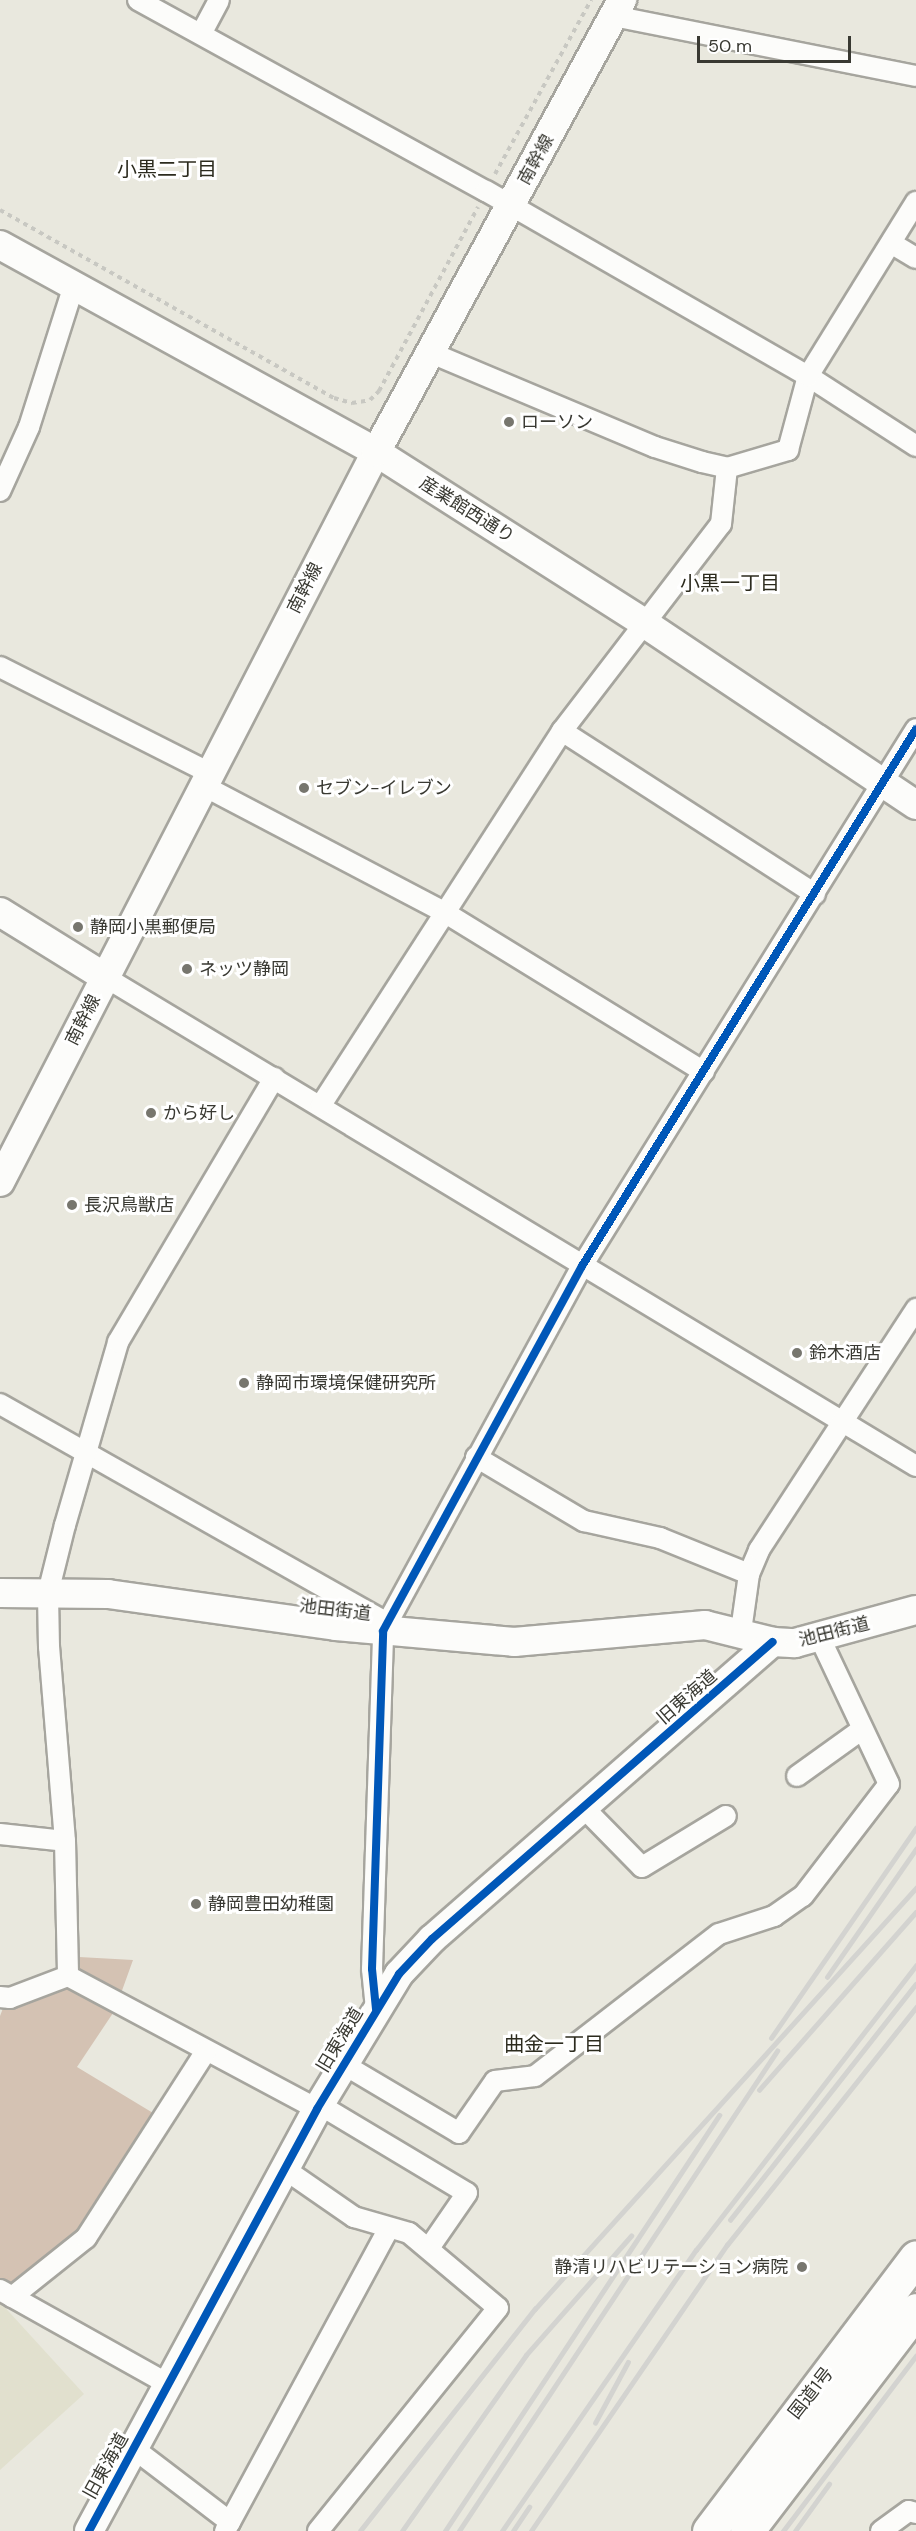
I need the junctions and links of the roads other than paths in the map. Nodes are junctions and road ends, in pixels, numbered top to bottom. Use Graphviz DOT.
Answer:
graph roads {
  1 [pos="138,0"];
  2 [pos="219,0"];
  3 [pos="609,5"];
  4 [pos="201,34"];
  5 [pos="916,76"];
  6 [pos="498,198"];
  7 [pos="916,202"];
  8 [pos="891,243"];
  9 [pos="0,245"];
  10 [pos="916,258"];
  11 [pos="74,285"];
  12 [pos="429,352"];
  13 [pos="808,376"];
  14 [pos="916,446"];
  15 [pos="376,452"];
  16 [pos="727,468"];
  17 [pos="0,491"];
  18 [pos="644,623"];
  19 [pos="0,667"];
  20 [pos="916,729"];
  21 [pos="562,731"];
  22 [pos="207,780"];
  23 [pos="881,783"];
  24 [pos="916,805"];
  25 [pos="815,894"];
  26 [pos="0,912"];
  27 [pos="444,912"];
  28 [pos="105,977"];
  29 [pos="704,1071"];
  30 [pos="273,1078"];
  31 [pos="321,1106"];
  32 [pos="0,1182"];
  33 [pos="582,1266"];
  34 [pos="916,1309"];
  35 [pos="0,1404"];
  36 [pos="843,1423"];
  37 [pos="86,1453"];
  38 [pos="476,1457"];
  39 [pos="916,1466"];
  40 [pos="749,1574"];
  41 [pos="0,1593"];
  42 [pos="48,1593"];
  43 [pos="916,1610"];
  44 [pos="385,1627"];
  45 [pos="741,1631"];
  46 [pos="820,1638"];
  47 [pos="773,1642"];
  48 [pos="861,1730"];
  49 [pos="797,1776"];
  50 [pos="583,1807"];
  51 [pos="726,1816"];
  52 [pos="0,1834"];
  53 [pos="65,1841"];
  54 [pos="68,1976"];
  55 [pos="0,1998"];
  56 [pos="376,2009"];
  57 [pos="206,2051"];
  58 [pos="343,2064"];
  59 [pos="319,2107"];
  60 [pos="286,2170"];
  61 [pos="388,2230"];
  62 [pos="429,2248"];
  63 [pos="916,2257"];
  64 [pos="6,2293"];
  65 [pos="916,2310"];
  66 [pos="168,2384"];
  67 [pos="133,2448"];
  68 [pos="916,2513"];
  69 [pos="227,2526"];
  70 [pos="89,2531"];
  71 [pos="318,2531"];
  72 [pos="709,2531"];
  73 [pos="747,2531"];
  74 [pos="881,2531"];
  1 -- 4 [label="street"];
  2 -- 4 [label="street"];
  3 -- 5 [label="street"];
  3 -- 6 [label="street, 南幹線"];
  4 -- 6 [label="street"];
  6 -- 12 [label="street, 南幹線"];
  6 -- 13 [label="street"];
  7 -- 8 [label="street"];
  8 -- 10 [label="street"];
  8 -- 13 [label="street"];
  9 -- 11 [label="street, 産業館西通り"];
  11 -- 15 [label="street, 産業館西通り"];
  11 -- 17 [label="street"];
  12 -- 15 [label="street, 南幹線"];
  12 -- 16 [label="street"];
  13 -- 14 [label="street"];
  13 -- 16 [label="street"];
  15 -- 18 [label="street, 産業館西通り"];
  15 -- 22 [label="street, 南幹線"];
  16 -- 18 [label="street"];
  18 -- 21 [label="street"];
  18 -- 23 [label="street, 産業館西通り"];
  19 -- 22 [label="street"];
  20 -- 23 [label="street"];
  21 -- 25 [label="street"];
  21 -- 27 [label="street"];
  22 -- 27 [label="street"];
  22 -- 28 [label="street, 南幹線"];
  23 -- 24 [label="street, 産業館西通り"];
  23 -- 25 [label="street"];
  25 -- 29 [label="street"];
  26 -- 28 [label="street"];
  27 -- 29 [label="street"];
  27 -- 31 [label="street"];
  28 -- 30 [label="street"];
  28 -- 32 [label="street, 南幹線"];
  29 -- 33 [label="street"];
  30 -- 31 [label="street"];
  30 -- 37 [label="street"];
  31 -- 33 [label="street"];
  33 -- 36 [label="street"];
  33 -- 38 [label="street"];
  34 -- 36 [label="street"];
  35 -- 37 [label="street"];
  36 -- 39 [label="street"];
  36 -- 40 [label="street"];
  37 -- 42 [label="street"];
  37 -- 44 [label="street"];
  38 -- 40 [label="street"];
  38 -- 44 [label="street"];
  40 -- 45 [label="street"];
  41 -- 42 [label="street, 池田街道"];
  42 -- 44 [label="street, 池田街道"];
  42 -- 53 [label="street"];
  43 -- 46 [label="street, 池田街道"];
  44 -- 45 [label="street, 池田街道"];
  44 -- 56 [label="street"];
  45 -- 47 [label="street, 池田街道"];
  46 -- 47 [label="street, 池田街道"];
  46 -- 48 [label="street"];
  47 -- 50 [label="street, 旧東海道"];
  48 -- 49 [label="street"];
  48 -- 58 [label="street"];
  50 -- 51 [label="street"];
  50 -- 56 [label="street, 旧東海道"];
  52 -- 53 [label="street"];
  53 -- 54 [label="street"];
  54 -- 55 [label="street"];
  54 -- 57 [label="street"];
  56 -- 58 [label="street, 旧東海道"];
  57 -- 59 [label="street"];
  57 -- 64 [label="street"];
  58 -- 59 [label="street, 旧東海道"];
  59 -- 60 [label="street, 旧東海道"];
  59 -- 62 [label="street"];
  60 -- 61 [label="street"];
  60 -- 66 [label="street, 旧東海道"];
  61 -- 62 [label="street"];
  61 -- 69 [label="street"];
  62 -- 71 [label="street"];
  63 -- 72 [label="highway, 国道1号"];
  64 -- 66 [label="street"];
  65 -- 73 [label="highway, 国道1号"];
  66 -- 67 [label="street, 旧東海道"];
  67 -- 69 [label="street"];
  67 -- 70 [label="street, 旧東海道"];
  68 -- 74 [label="street"];
}
